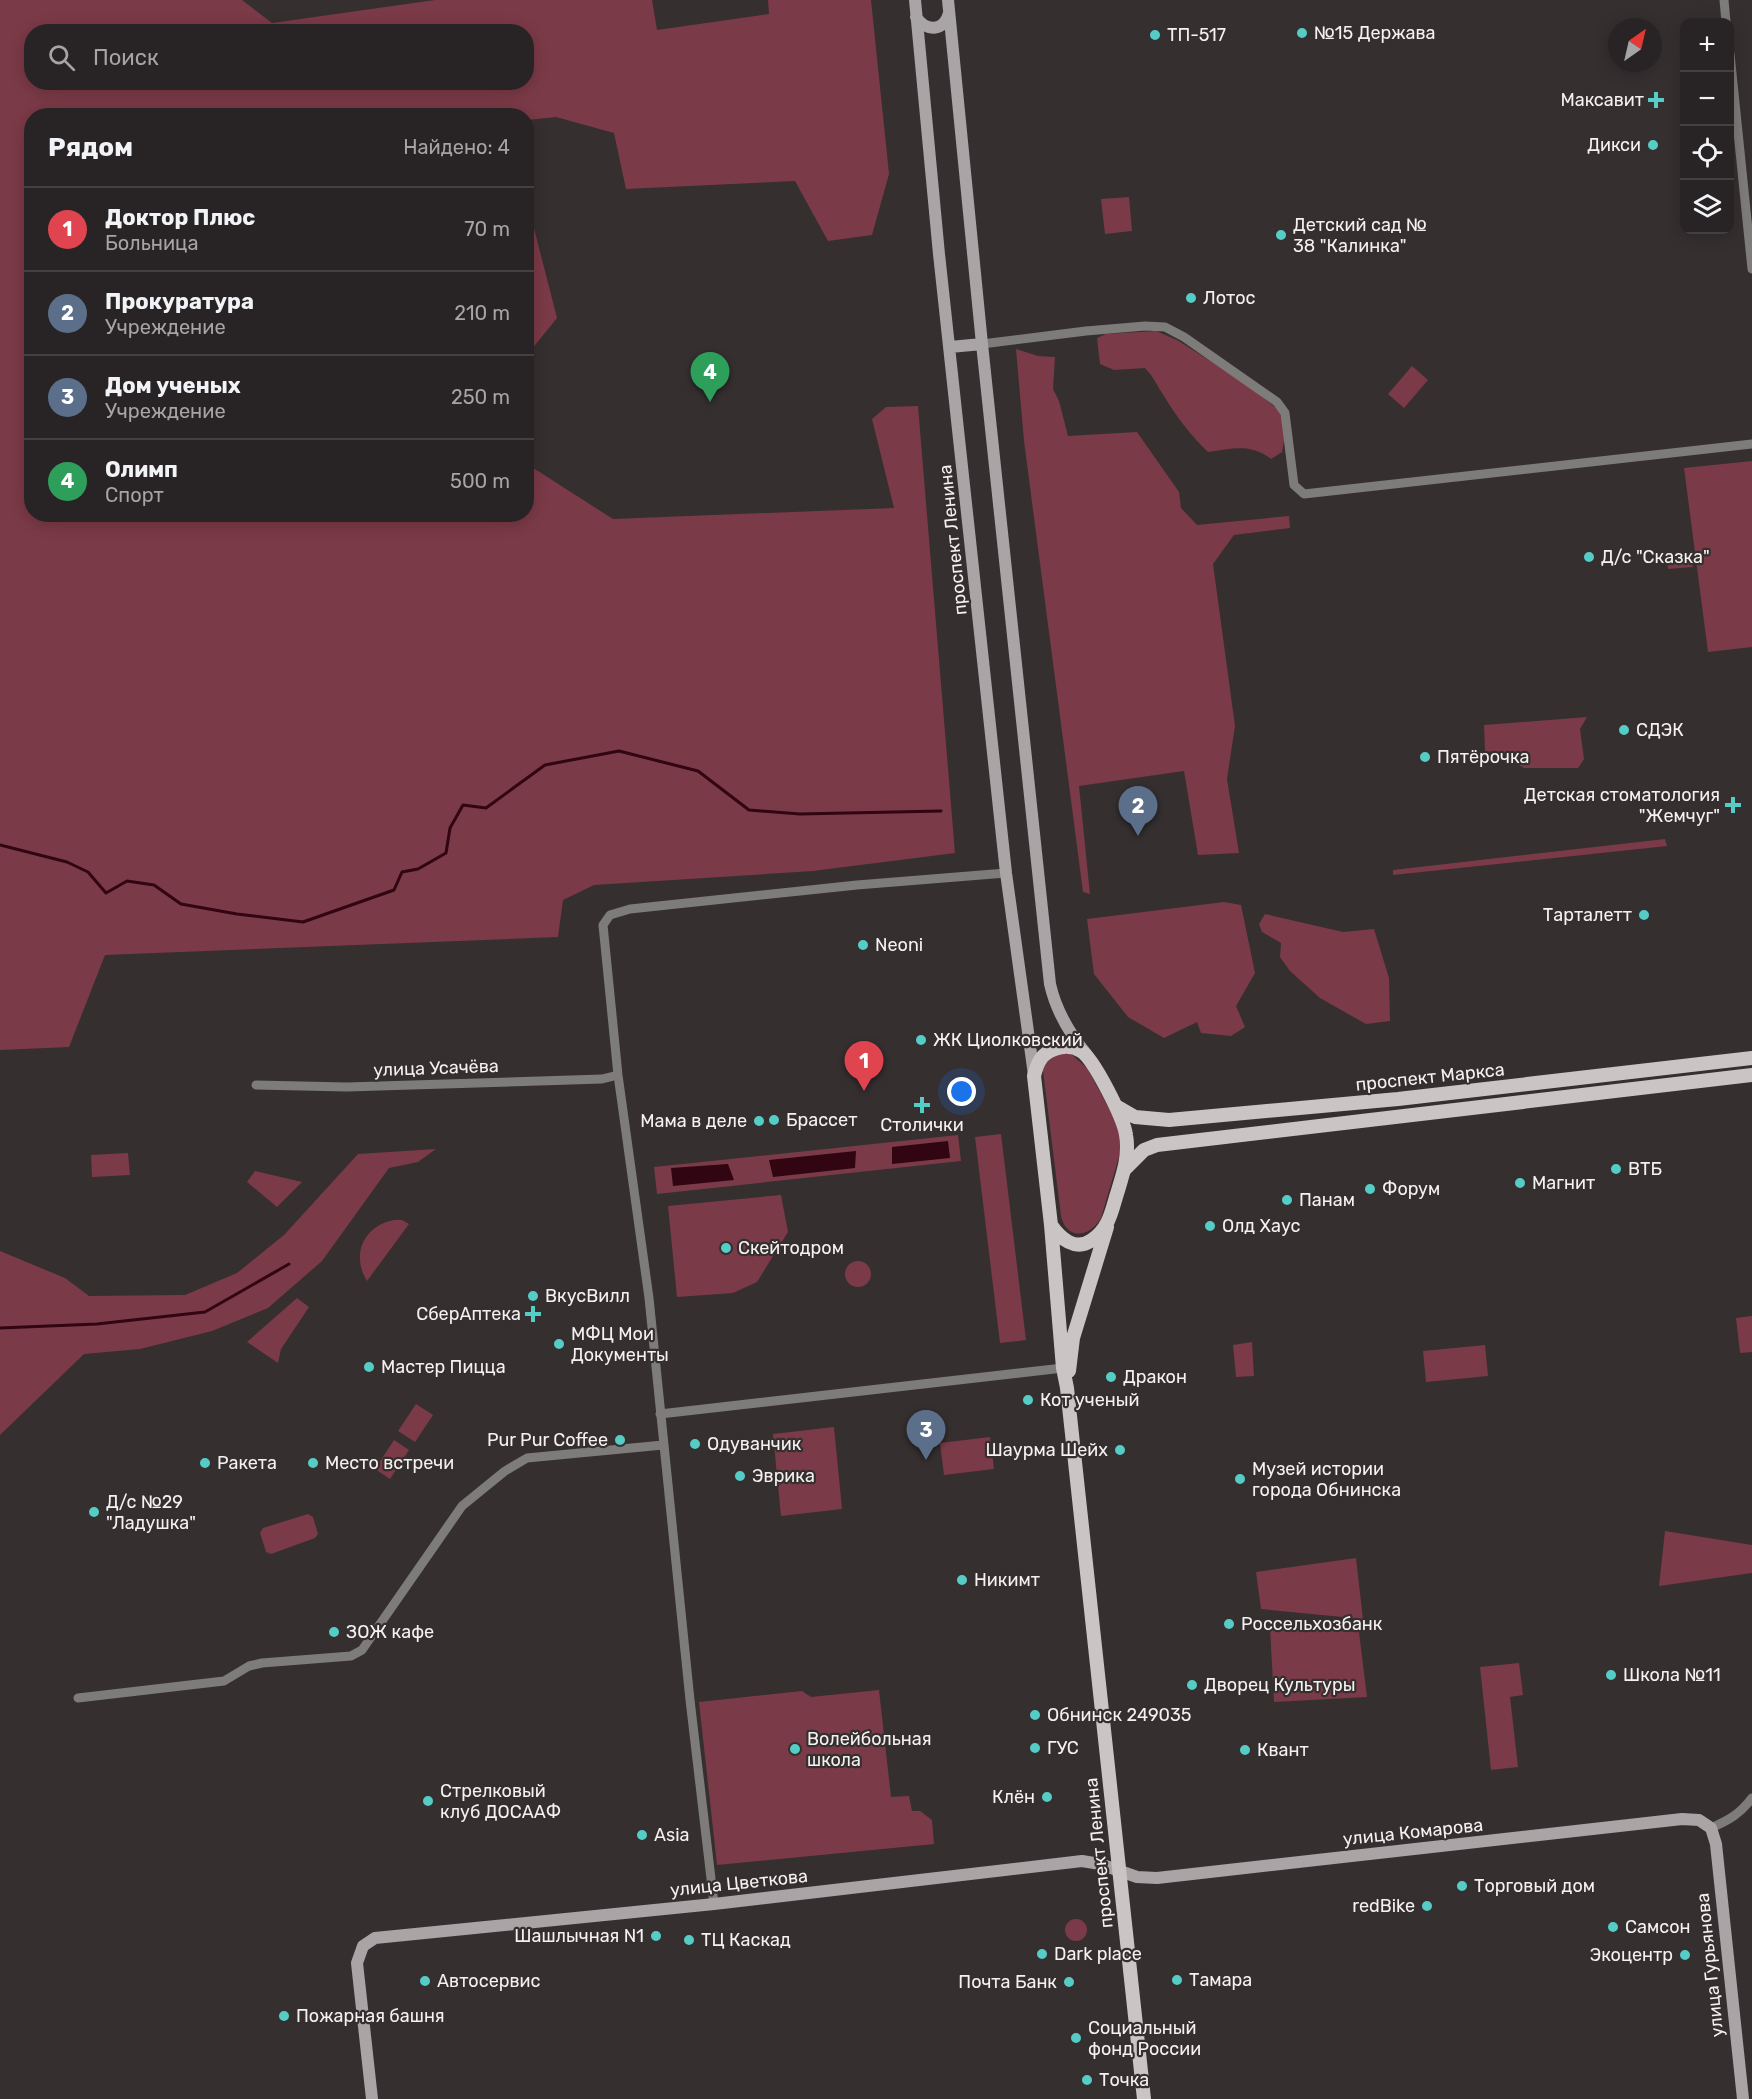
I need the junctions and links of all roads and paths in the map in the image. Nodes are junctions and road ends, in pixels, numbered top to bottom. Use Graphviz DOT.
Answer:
graph roads {
  1 [pos="915,0"];
  2 [pos="948,0"];
  3 [pos="1724,0"];
  4 [pos="949,14"];
  5 [pos="916,17"];
  6 [pos="1726,18"];
  7 [pos="1732,72"];
  8 [pos="1752,269"];
  9 [pos="982,344"];
  10 [pos="950,347"];
  11 [pos="1752,444"];
  12 [pos="1006,873"];
  13 [pos="1752,1058"];
  14 [pos="1090,1059"];
  15 [pos="1752,1075"];
  16 [pos="618,1076"];
  17 [pos="1034,1076"];
  18 [pos="256,1085"];
  19 [pos="1114,1105"];
  20 [pos="1169,1120"];
  21 [pos="1170,1144"];
  22 [pos="1124,1170"];
  23 [pos="1108,1223"];
  24 [pos="1051,1225"];
  25 [pos="1063,1368"];
  26 [pos="1067,1388"];
  27 [pos="660,1414"];
  28 [pos="663,1445"];
  29 [pos="78,1698"];
  30 [pos="1752,1798"];
  31 [pos="1711,1828"];
  32 [pos="1119,1870"];
  33 [pos="714,1904"];
  34 [pos="372,2099"];
  35 [pos="1144,2099"];
  36 [pos="1743,2099"];
  1 -- 5 [label="main road, проспект Ленина"];
  2 -- 4 [label="main road"];
  3 -- 6 [label="street"];
  4 -- 5 [label="main road"];
  4 -- 9 [label="main road"];
  5 -- 10 [label="main road, проспект Ленина"];
  7 -- 8 [label="street"];
  9 -- 10 [label="main road"];
  9 -- 11 [label="street"];
  9 -- 14 [label="main road"];
  10 -- 12 [label="main road, проспект Ленина"];
  12 -- 16 [label="street"];
  12 -- 17 [label="main road, проспект Ленина"];
  13 -- 20 [label="main road, проспект Маркса"];
  14 -- 17 [label="main road"];
  14 -- 19 [label="main road, проспект Ленина"];
  15 -- 21 [label="main road, проспект Маркса"];
  16 -- 18 [label="street, улица Усачёва"];
  16 -- 27 [label="street"];
  17 -- 24 [label="main road, проспект Ленина"];
  19 -- 20 [label="main road, проспект Маркса"];
  19 -- 22 [label="main road, проспект Ленина"];
  20 -- 21 [label="main road"];
  21 -- 22 [label="main road, проспект Маркса"];
  22 -- 23 [label="main road, проспект Ленина"];
  23 -- 24 [label="main road"];
  23 -- 26 [label="main road, проспект Ленина"];
  24 -- 25 [label="main road, проспект Ленина"];
  25 -- 26 [label="main road, проспект Ленина"];
  25 -- 27 [label="street"];
  26 -- 32 [label="main road, проспект Ленина"];
  27 -- 28 [label="street"];
  28 -- 29 [label="street"];
  28 -- 33 [label="street"];
  30 -- 31 [label="street"];
  31 -- 32 [label="main road, улица Комарова"];
  31 -- 36 [label="main road, улица Гурьянова"];
  32 -- 33 [label="main road, улица Цветкова"];
  32 -- 35 [label="main road, проспект Ленина"];
  33 -- 34 [label="main road, улица Цветкова"];
}
